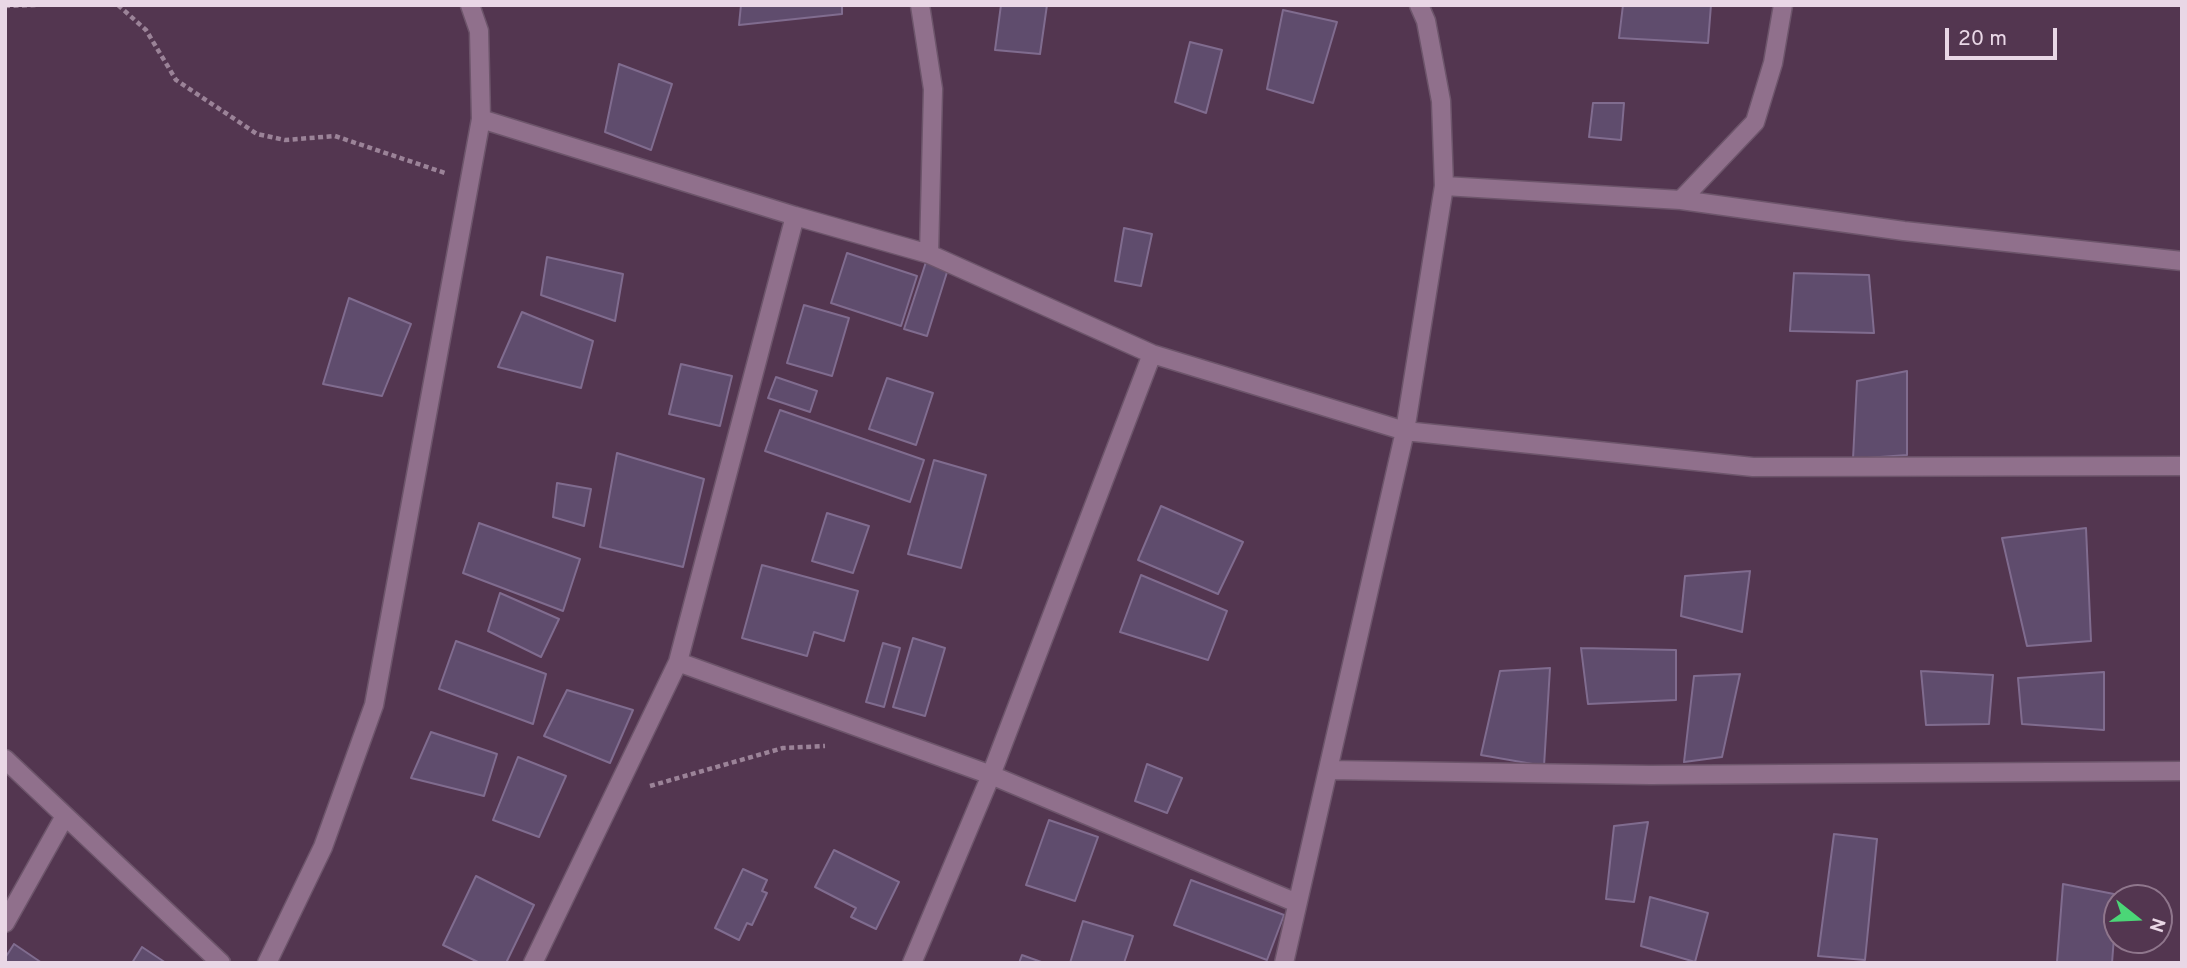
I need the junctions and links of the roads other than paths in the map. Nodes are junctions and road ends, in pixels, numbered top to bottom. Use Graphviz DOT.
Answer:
graph roads {
  1 [pos="470,5"];
  2 [pos="920,5"];
  3 [pos="1419,5"];
  4 [pos="1783,5"];
  5 [pos="481,119"];
  6 [pos="1444,186"];
  7 [pos="1681,200"];
  8 [pos="795,216"];
  9 [pos="929,254"];
  10 [pos="2182,261"];
  11 [pos="1152,354"];
  12 [pos="1405,431"];
  13 [pos="2182,466"];
  14 [pos="678,662"];
  15 [pos="5,759"];
  16 [pos="1328,770"];
  17 [pos="2182,771"];
  18 [pos="992,775"];
  19 [pos="65,816"];
  20 [pos="1297,902"];
  21 [pos="5,923"];
  22 [pos="221,963"];
  23 [pos="267,963"];
  24 [pos="533,963"];
  25 [pos="912,963"];
  26 [pos="1284,963"];
  1 -- 5 [label="street"];
  2 -- 9 [label="street"];
  3 -- 6 [label="street"];
  4 -- 7 [label="street"];
  5 -- 8 [label="street"];
  5 -- 23 [label="street"];
  6 -- 7 [label="street"];
  6 -- 12 [label="street"];
  7 -- 10 [label="street"];
  8 -- 9 [label="street"];
  8 -- 14 [label="street"];
  9 -- 11 [label="street"];
  11 -- 12 [label="street"];
  11 -- 18 [label="street"];
  12 -- 13 [label="street"];
  12 -- 16 [label="street"];
  14 -- 18 [label="street"];
  14 -- 24 [label="street"];
  15 -- 19 [label="street"];
  16 -- 17 [label="street"];
  16 -- 20 [label="street"];
  18 -- 20 [label="street"];
  18 -- 25 [label="street"];
  19 -- 21 [label="street"];
  19 -- 22 [label="street"];
  20 -- 26 [label="street"];
}
